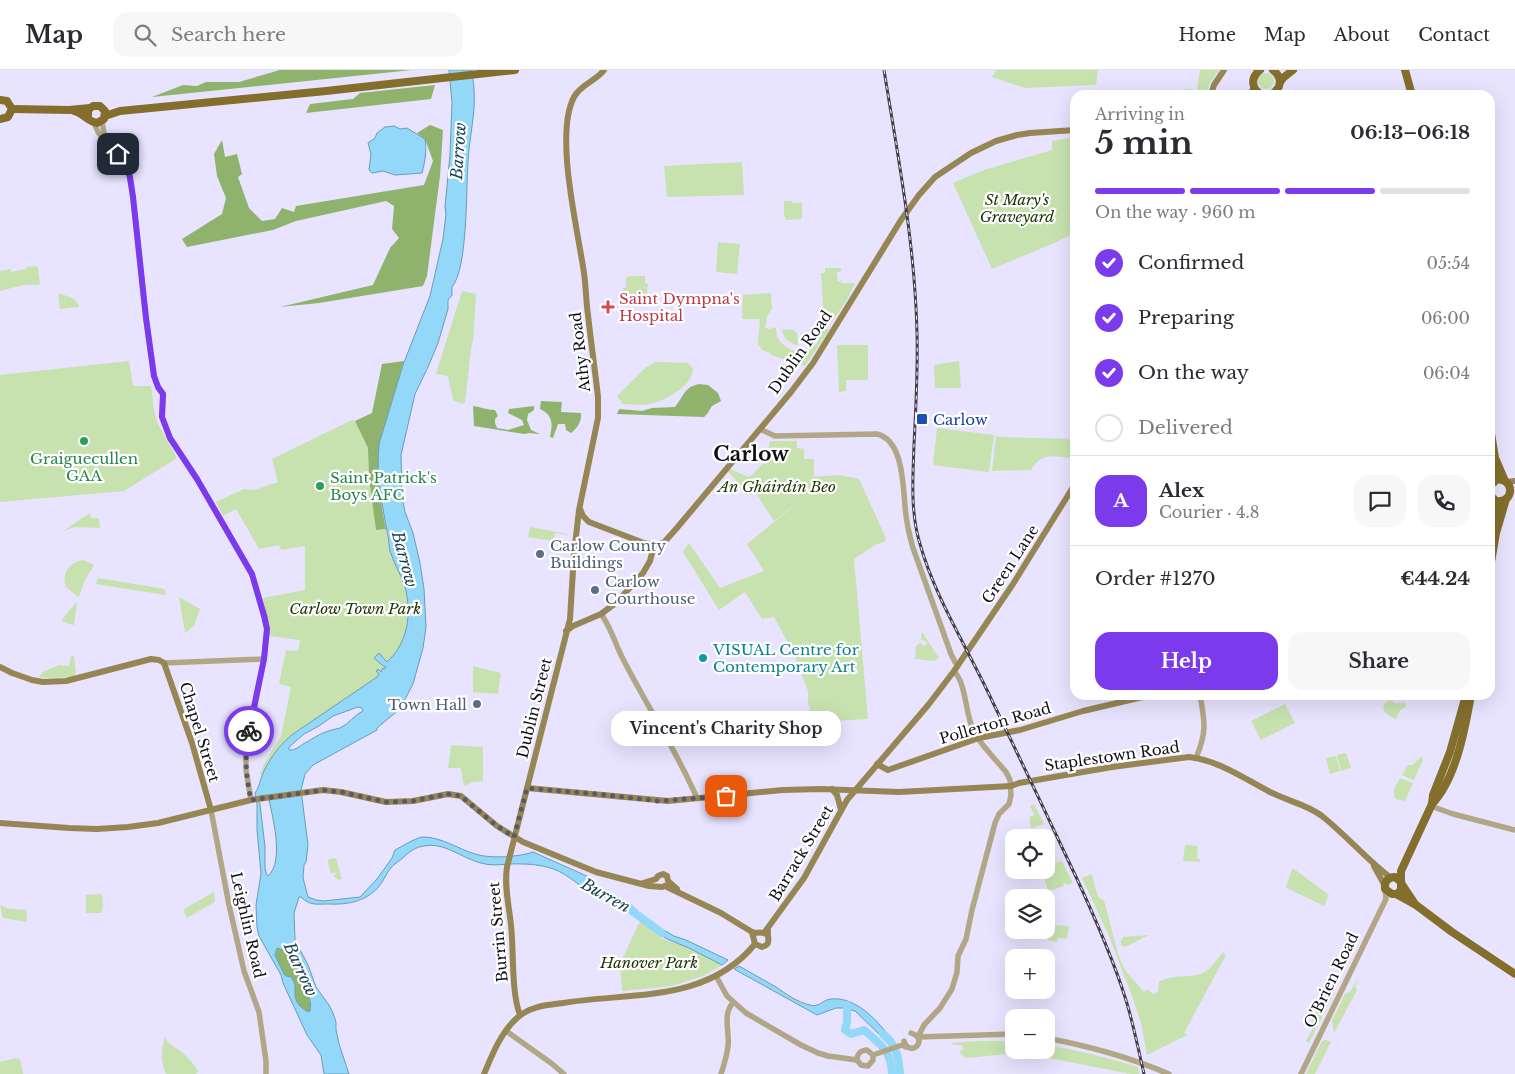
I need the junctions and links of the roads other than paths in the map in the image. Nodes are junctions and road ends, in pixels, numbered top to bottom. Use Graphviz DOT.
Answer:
graph roads {
  1 [pos="515,70"];
  2 [pos="596,70"];
  3 [pos="604,70"];
  4 [pos="1224,70"];
  5 [pos="1260,70"];
  6 [pos="1274,70"];
  7 [pos="1294,70"];
  8 [pos="1405,70"];
  9 [pos="1253,73"];
  10 [pos="594,78"];
  11 [pos="1280,82"];
  12 [pos="1254,88"];
  13 [pos="1212,90"];
  14 [pos="1277,90"];
  15 [pos="1411,90"];
  16 [pos="0,100"];
  17 [pos="90,108"];
  18 [pos="12,109"];
  19 [pos="69,110"];
  20 [pos="104,115"];
  21 [pos="0,119"];
  22 [pos="91,120"];
  23 [pos="1070,130"];
  24 [pos="105,141"];
  25 [pos="760,429"];
  26 [pos="1495,458"];
  27 [pos="1509,481"];
  28 [pos="1495,482"];
  29 [pos="1070,493"];
  30 [pos="1510,495"];
  31 [pos="1495,500"];
  32 [pos="579,510"];
  33 [pos="589,522"];
  34 [pos="1495,524"];
  35 [pos="576,533"];
  36 [pos="1496,533"];
  37 [pos="1495,539"];
  38 [pos="644,543"];
  39 [pos="663,543"];
  40 [pos="652,553"];
  41 [pos="601,614"];
  42 [pos="570,616"];
  43 [pos="580,622"];
  44 [pos="566,632"];
  45 [pos="951,649"];
  46 [pos="964,656"];
  47 [pos="264,659"];
  48 [pos="164,663"];
  49 [pos="958,664"];
  50 [pos="0,667"];
  51 [pos="954,671"];
  52 [pos="1128,700"];
  53 [pos="1201,700"];
  54 [pos="1465,700"];
  55 [pos="1470,700"];
  56 [pos="979,738"];
  57 [pos="1196,758"];
  58 [pos="877,764"];
  59 [pos="1011,786"];
  60 [pos="527,788"];
  61 [pos="832,789"];
  62 [pos="854,790"];
  63 [pos="697,798"];
  64 [pos="253,800"];
  65 [pos="1432,805"];
  66 [pos="211,810"];
  67 [pos="841,810"];
  68 [pos="0,823"];
  69 [pos="1515,830"];
  70 [pos="514,837"];
  71 [pos="1372,863"];
  72 [pos="1401,871"];
  73 [pos="1392,878"];
  74 [pos="656,879"];
  75 [pos="1401,882"];
  76 [pos="643,883"];
  77 [pos="664,885"];
  78 [pos="1385,887"];
  79 [pos="1395,894"];
  80 [pos="1386,899"];
  81 [pos="1416,905"];
  82 [pos="766,932"];
  83 [pos="755,940"];
  84 [pos="1515,974"];
  85 [pos="716,976"];
  86 [pos="733,1003"];
  87 [pos="520,1015"];
  88 [pos="922,1028"];
  89 [pos="506,1031"];
  90 [pos="911,1033"];
  91 [pos="1005,1034"];
  92 [pos="918,1039"];
  93 [pos="1055,1040"];
  94 [pos="904,1044"];
  95 [pos="875,1055"];
  96 [pos="857,1060"];
  97 [pos="266,1074"];
  98 [pos="484,1074"];
  99 [pos="564,1074"];
  100 [pos="721,1074"];
  101 [pos="1169,1074"];
  102 [pos="1300,1074"];
  1 -- 20 [label="main road"];
  2 -- 10 [label="main road"];
  3 -- 10 [label="main road, Athy Road"];
  4 -- 13 [label="main road"];
  5 -- 9 [label="main road"];
  6 -- 11 [label="main road"];
  7 -- 11 [label="main road"];
  8 -- 15 [label="main road"];
  9 -- 12 [label="main road"];
  10 -- 32 [label="main road, Athy Road"];
  11 -- 14 [label="main road"];
  16 -- 18 [label="main road"];
  17 -- 19 [label="main road"];
  17 -- 20 [label="main road"];
  17 -- 22 [label="main road"];
  18 -- 19 [label="main road"];
  18 -- 21 [label="main road"];
  19 -- 22 [label="main road"];
  20 -- 22 [label="main road"];
  20 -- 24 [label="street"];
  22 -- 24 [label="street"];
  23 -- 25 [label="main road, Dublin Road"];
  24 -- 47 [label="street"];
  25 -- 39 [label="main road, Dublin Road"];
  25 -- 45 [label="street"];
  26 -- 27 [label="main road"];
  27 -- 28 [label="main road"];
  27 -- 30 [label="main road"];
  29 -- 46 [label="main road, Green Lane"];
  30 -- 31 [label="main road"];
  30 -- 36 [label="main road"];
  32 -- 33 [label="main road"];
  32 -- 35 [label="main road, Athy Road"];
  33 -- 35 [label="main road"];
  33 -- 38 [label="main road"];
  34 -- 36 [label="main road"];
  35 -- 42 [label="main road, Athy Road"];
  36 -- 37 [label="main road"];
  38 -- 39 [label="main road"];
  38 -- 40 [label="main road"];
  39 -- 40 [label="main road, Dublin Road"];
  40 -- 41 [label="main road, Dublin Road"];
  41 -- 43 [label="main road, Dublin Road"];
  41 -- 63 [label="street"];
  42 -- 43 [label="main road"];
  42 -- 44 [label="main road, Athy Road"];
  43 -- 44 [label="main road, Dublin Road"];
  44 -- 60 [label="main road, Dublin Street"];
  45 -- 46 [label="street"];
  45 -- 49 [label="street"];
  46 -- 49 [label="main road, Green Lane"];
  47 -- 48 [label="street"];
  47 -- 64 [label="street"];
  48 -- 50 [label="main road"];
  48 -- 66 [label="main road, Chapel Street"];
  49 -- 51 [label="main road, Green Lane"];
  51 -- 56 [label="street"];
  51 -- 58 [label="main road, Green Lane"];
  52 -- 56 [label="main road, Pollerton Road"];
  53 -- 57 [label="street"];
  54 -- 65 [label="main road"];
  55 -- 65 [label="main road"];
  56 -- 58 [label="main road, Pollerton Road"];
  56 -- 59 [label="street"];
  57 -- 59 [label="main road, Staplestown Road"];
  57 -- 71 [label="main road, Staplestown Road"];
  58 -- 62 [label="main road, Barrack Street"];
  59 -- 62 [label="main road, Staplestown Road"];
  59 -- 88 [label="street"];
  60 -- 63 [label="main road, Staplestown Road"];
  60 -- 70 [label="main road, Burrin Street"];
  61 -- 62 [label="main road, Staplestown Road"];
  61 -- 63 [label="main road, Staplestown Road"];
  61 -- 67 [label="main road"];
  62 -- 67 [label="main road, Barrack Street"];
  64 -- 66 [label="main road"];
  64 -- 70 [label="main road"];
  65 -- 69 [label="street"];
  65 -- 72 [label="main road"];
  66 -- 68 [label="main road"];
  66 -- 97 [label="street, Leighlin Road"];
  67 -- 82 [label="main road, Barrack Street"];
  70 -- 76 [label="main road"];
  70 -- 87 [label="main road, Burrin Street"];
  71 -- 73 [label="main road, Staplestown Road"];
  71 -- 78 [label="main road, Staplestown Road"];
  72 -- 73 [label="main road"];
  72 -- 75 [label="main road"];
  73 -- 75 [label="main road"];
  73 -- 78 [label="main road"];
  74 -- 76 [label="main road"];
  74 -- 77 [label="main road"];
  74 -- 77 [label="main road"];
  75 -- 79 [label="main road"];
  75 -- 81 [label="main road"];
  76 -- 77 [label="main road"];
  77 -- 83 [label="main road"];
  78 -- 79 [label="main road"];
  78 -- 80 [label="street"];
  79 -- 80 [label="street"];
  79 -- 81 [label="main road"];
  80 -- 102 [label="street, O'Brien Road"];
  81 -- 84 [label="main road"];
  82 -- 83 [label="main road"];
  82 -- 83 [label="main road"];
  83 -- 85 [label="main road"];
  85 -- 86 [label="street"];
  85 -- 87 [label="main road"];
  86 -- 96 [label="street"];
  86 -- 100 [label="street"];
  87 -- 89 [label="main road"];
  88 -- 90 [label="street"];
  88 -- 92 [label="street"];
  89 -- 98 [label="main road"];
  89 -- 99 [label="street"];
  90 -- 92 [label="street"];
  90 -- 94 [label="street"];
  91 -- 92 [label="street"];
  92 -- 94 [label="street"];
  93 -- 101 [label="street"];
  94 -- 95 [label="street"];
  95 -- 96 [label="street"];
  95 -- 96 [label="street"];
}
